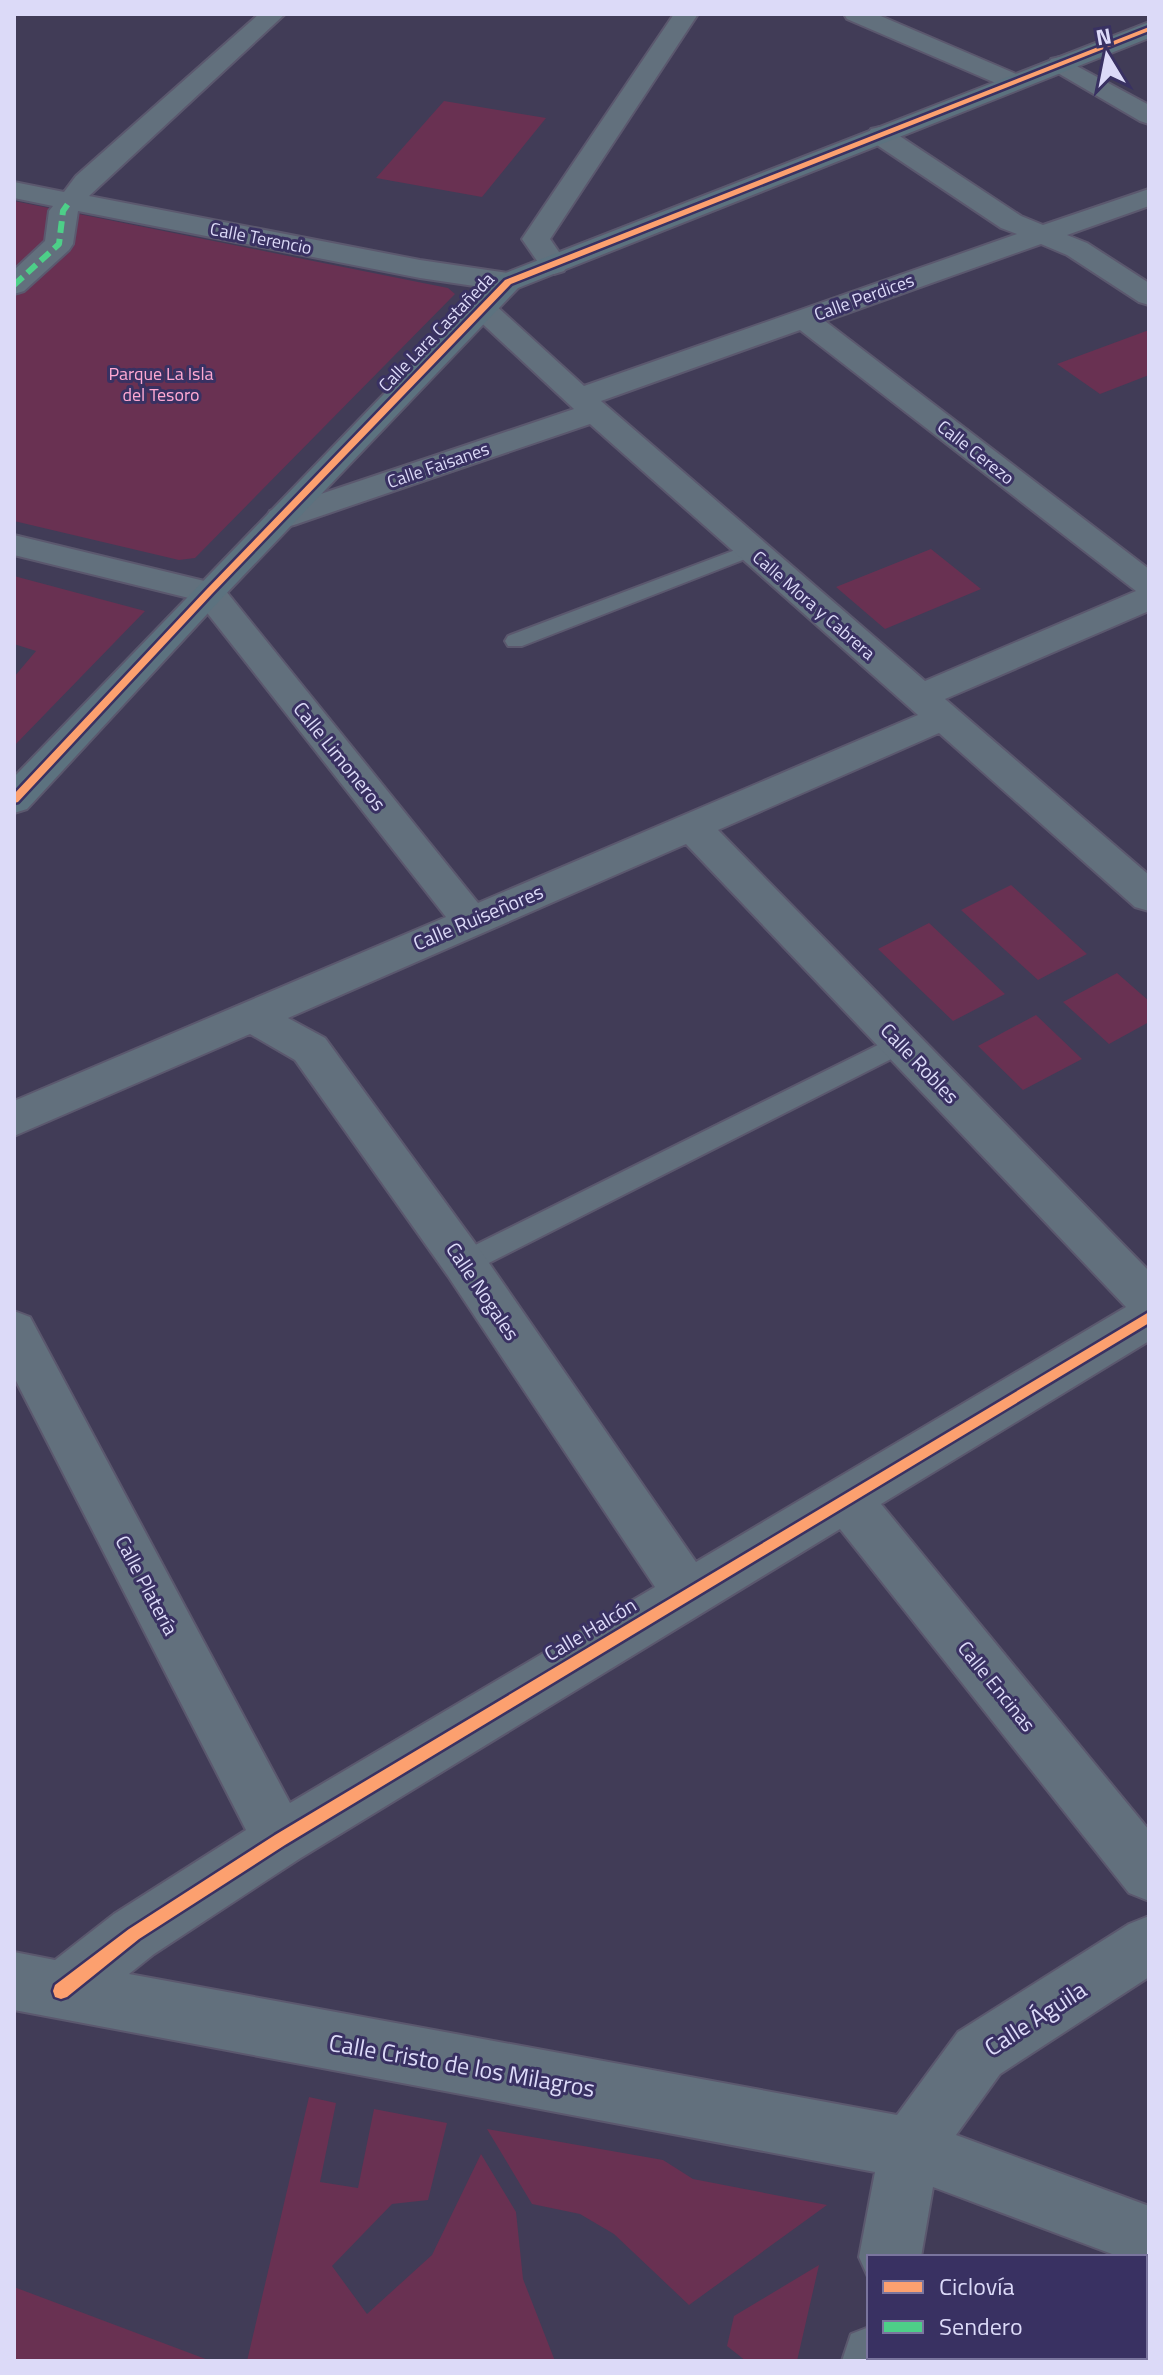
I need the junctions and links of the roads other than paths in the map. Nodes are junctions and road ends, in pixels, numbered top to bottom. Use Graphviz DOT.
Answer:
graph roads {
  1 [pos="273,14"];
  2 [pos="686,14"];
  3 [pos="856,14"];
  4 [pos="1149,29"];
  5 [pos="1060,64"];
  6 [pos="1014,82"];
  7 [pos="1149,116"];
  8 [pos="880,135"];
  9 [pos="14,190"];
  10 [pos="1149,197"];
  11 [pos="70,201"];
  12 [pos="1042,233"];
  13 [pos="554,265"];
  14 [pos="508,282"];
  15 [pos="14,285"];
  16 [pos="1149,296"];
  17 [pos="482,308"];
  18 [pos="804,319"];
  19 [pos="587,405"];
  20 [pos="282,518"];
  21 [pos="14,545"];
  22 [pos="751,550"];
  23 [pos="1149,585"];
  24 [pos="209,592"];
  25 [pos="1149,598"];
  26 [pos="515,641"];
  27 [pos="931,708"];
  28 [pos="14,800"];
  29 [pos="691,826"];
  30 [pos="1149,897"];
  31 [pos="471,921"];
  32 [pos="251,1016"];
  33 [pos="900,1043"];
  34 [pos="14,1119"];
  35 [pos="464,1263"];
  36 [pos="1149,1301"];
  37 [pos="1149,1317"];
  38 [pos="14,1331"];
  39 [pos="846,1499"];
  40 [pos="688,1593"];
  41 [pos="280,1840"];
  42 [pos="1149,1873"];
  43 [pos="1149,1944"];
  44 [pos="38,1986"];
  45 [pos="910,2148"];
  46 [pos="1149,2237"];
  47 [pos="890,2255"];
  1 -- 11 [label="street"];
  2 -- 13 [label="street"];
  3 -- 6 [label="street"];
  4 -- 5 [label="street, Calle Lara Castañeda"];
  5 -- 6 [label="street, Calle Lara Castañeda"];
  5 -- 7 [label="street"];
  6 -- 8 [label="street, Calle Lara Castañeda"];
  8 -- 12 [label="street"];
  8 -- 13 [label="street, Calle Lara Castañeda"];
  9 -- 11 [label="street, Calle Terencio"];
  10 -- 12 [label="street, Calle Perdices"];
  11 -- 14 [label="street, Calle Terencio"];
  11 -- 15 [label="street"];
  12 -- 16 [label="street"];
  12 -- 18 [label="street, Calle Perdices"];
  13 -- 14 [label="street, Calle Lara Castañeda"];
  14 -- 17 [label="street, Calle Lara Castañeda"];
  17 -- 19 [label="street, Calle Mora y Cabrera"];
  17 -- 20 [label="street, Calle Lara Castañeda"];
  18 -- 19 [label="street, Calle Perdices"];
  18 -- 23 [label="street, Calle Cerezo"];
  19 -- 20 [label="street, Calle Faisanes"];
  19 -- 22 [label="street, Calle Mora y Cabrera"];
  20 -- 24 [label="street, Calle Lara Castañeda"];
  21 -- 24 [label="street"];
  22 -- 26 [label="lane"];
  22 -- 27 [label="street, Calle Mora y Cabrera"];
  24 -- 28 [label="street, Calle Lara Castañeda"];
  24 -- 31 [label="street, Calle Limoneros"];
  25 -- 27 [label="street, Calle Ruiseñores"];
  27 -- 29 [label="street, Calle Ruiseñores"];
  27 -- 30 [label="street, Calle Mora y Cabrera"];
  29 -- 31 [label="street, Calle Ruiseñores"];
  29 -- 33 [label="street, Calle Robles"];
  31 -- 32 [label="street, Calle Ruiseñores"];
  32 -- 34 [label="street, Calle Ruiseñores"];
  32 -- 35 [label="street, Calle Nogales"];
  33 -- 35 [label="lane"];
  33 -- 36 [label="street, Calle Robles"];
  35 -- 40 [label="street, Calle Nogales"];
  37 -- 39 [label="street, Calle Halcón"];
  38 -- 41 [label="street, Calle Platería"];
  39 -- 40 [label="street, Calle Halcón"];
  39 -- 42 [label="street, Calle Encinas"];
  40 -- 41 [label="street, Calle Halcón"];
  41 -- 44 [label="street, Calle Halcón"];
  43 -- 45 [label="street, Calle Águila"];
  44 -- 45 [label="street, Calle Cristo de los Milagros"];
  45 -- 46 [label="street, Calle Cristo de los Milagros"];
  45 -- 47 [label="street"];
}
